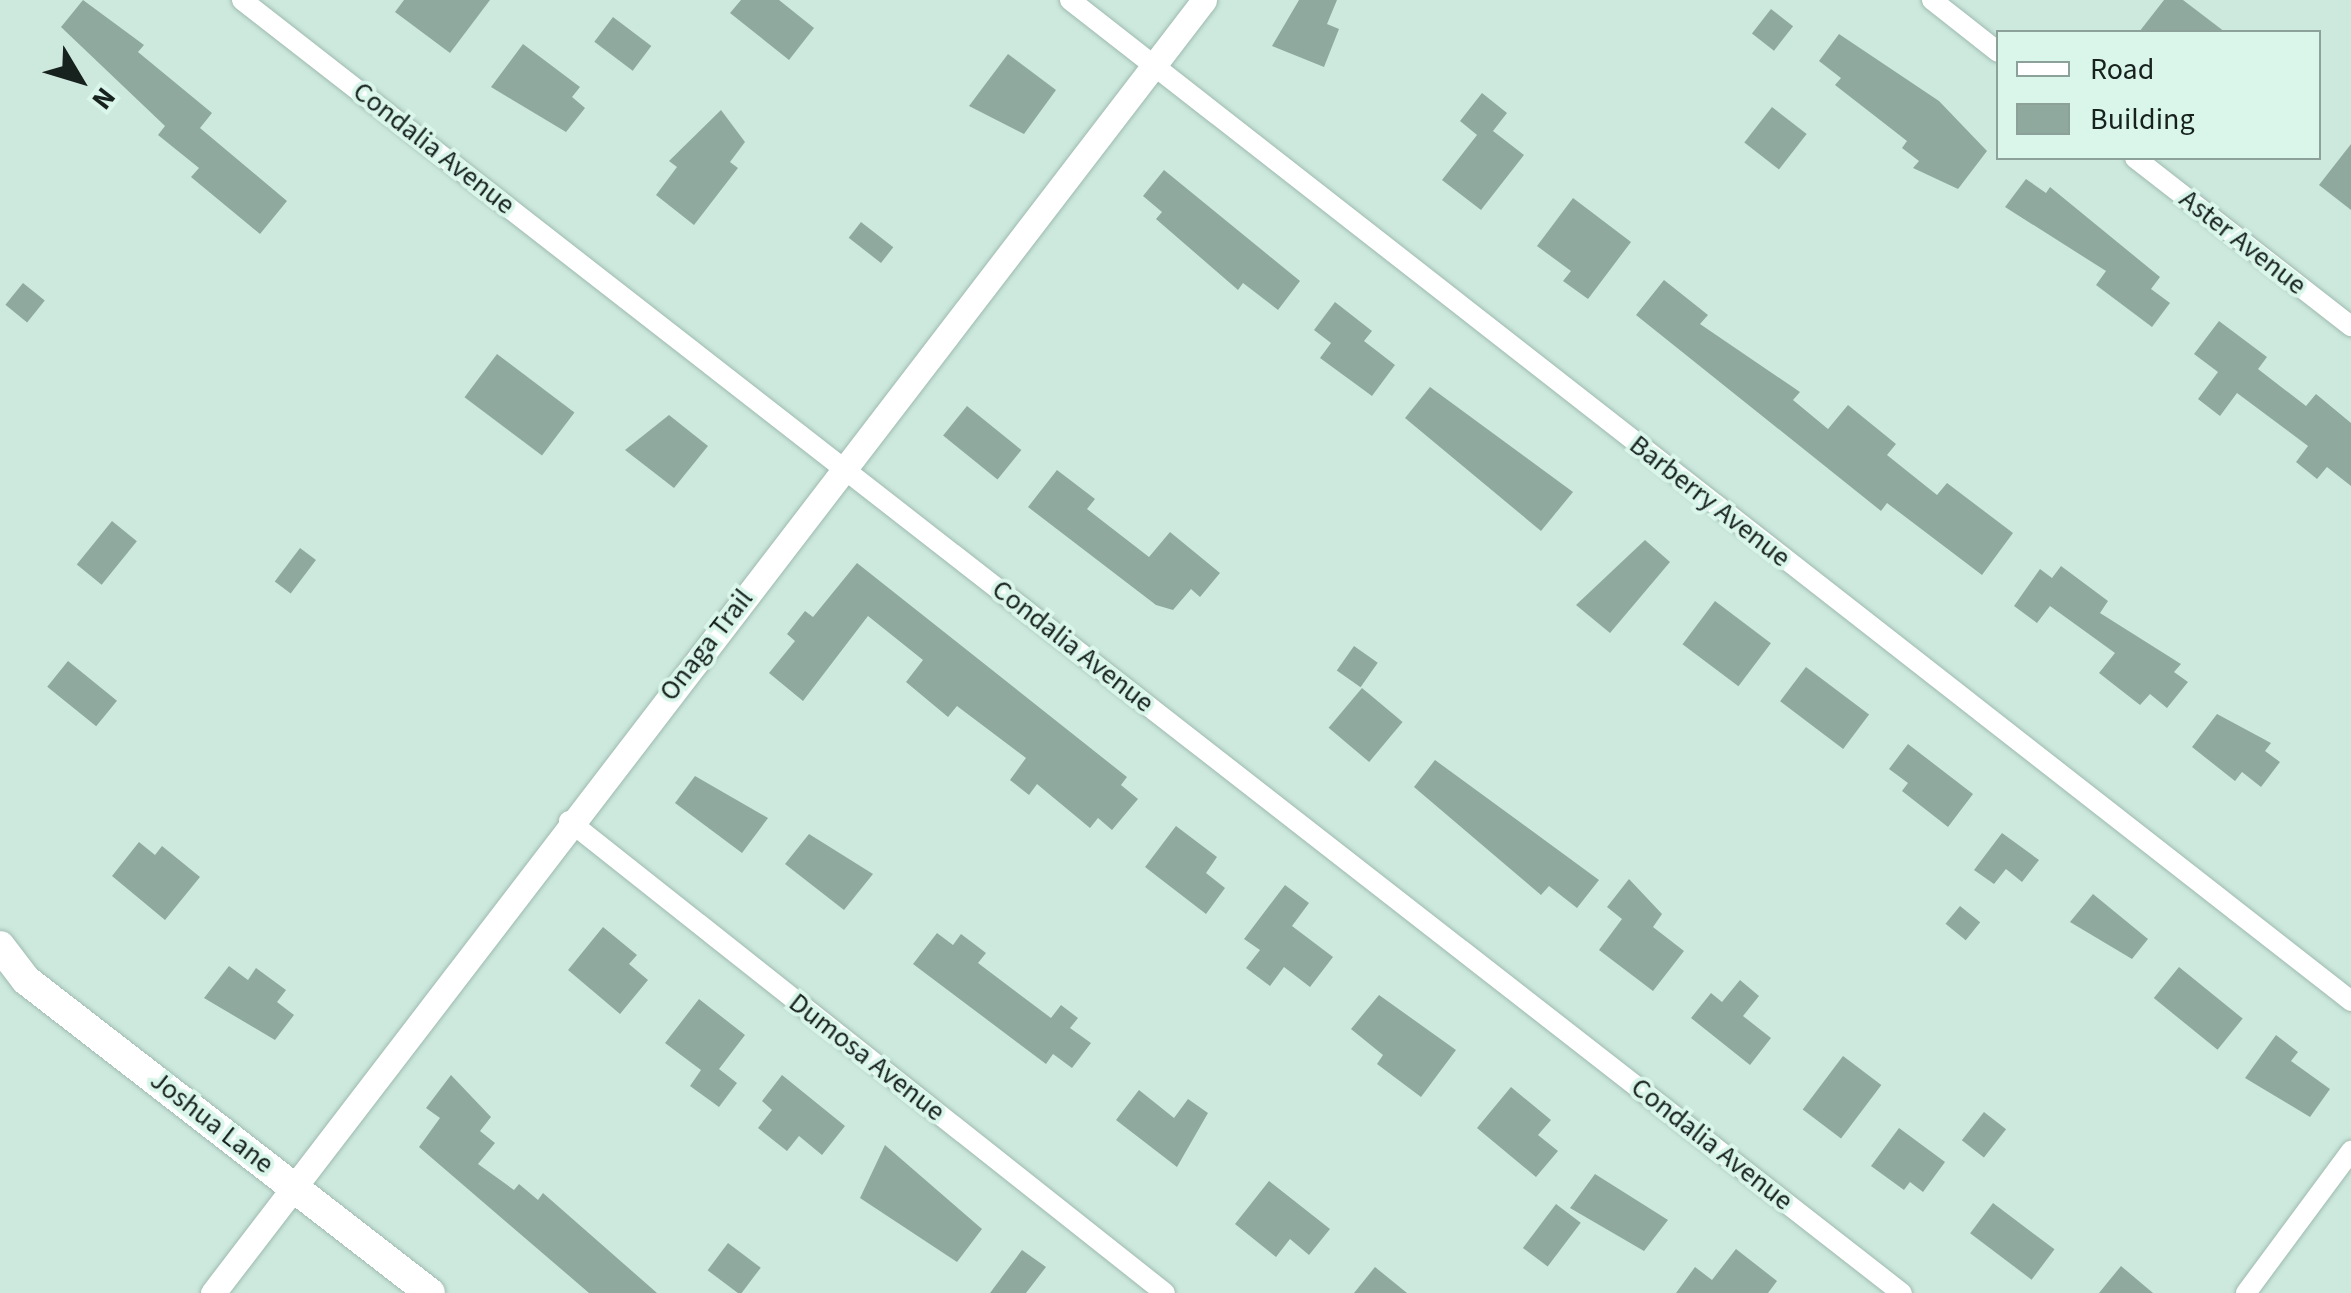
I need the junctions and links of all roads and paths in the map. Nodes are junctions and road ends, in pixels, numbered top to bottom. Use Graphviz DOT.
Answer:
graph roads {
  1 [pos="242,0"];
  2 [pos="1070,0"];
  3 [pos="1204,0"];
  4 [pos="1932,0"];
  5 [pos="1996,50"];
  6 [pos="1153,66"];
  7 [pos="2137,160"];
  8 [pos="2351,326"];
  9 [pos="844,467"];
  10 [pos="569,821"];
  11 [pos="0,946"];
  12 [pos="2351,1001"];
  13 [pos="2351,1152"];
  14 [pos="295,1188"];
  15 [pos="212,1293"];
  16 [pos="430,1293"];
  17 [pos="1165,1293"];
  18 [pos="1902,1293"];
  19 [pos="2246,1293"];
  1 -- 9 [label="street, Condalia Avenue"];
  2 -- 6 [label="street, Barberry Avenue"];
  3 -- 6 [label="street, Onaga Trail"];
  4 -- 5 [label="street"];
  6 -- 9 [label="street, Onaga Trail"];
  6 -- 12 [label="street, Barberry Avenue"];
  7 -- 8 [label="street, Aster Avenue"];
  9 -- 10 [label="street, Onaga Trail"];
  9 -- 18 [label="street, Condalia Avenue"];
  10 -- 14 [label="street, Onaga Trail"];
  10 -- 17 [label="street, Dumosa Avenue"];
  11 -- 14 [label="main road, Joshua Lane"];
  13 -- 19 [label="street"];
  14 -- 15 [label="street, Onaga Trail"];
  14 -- 16 [label="main road, Joshua Lane"];
}
